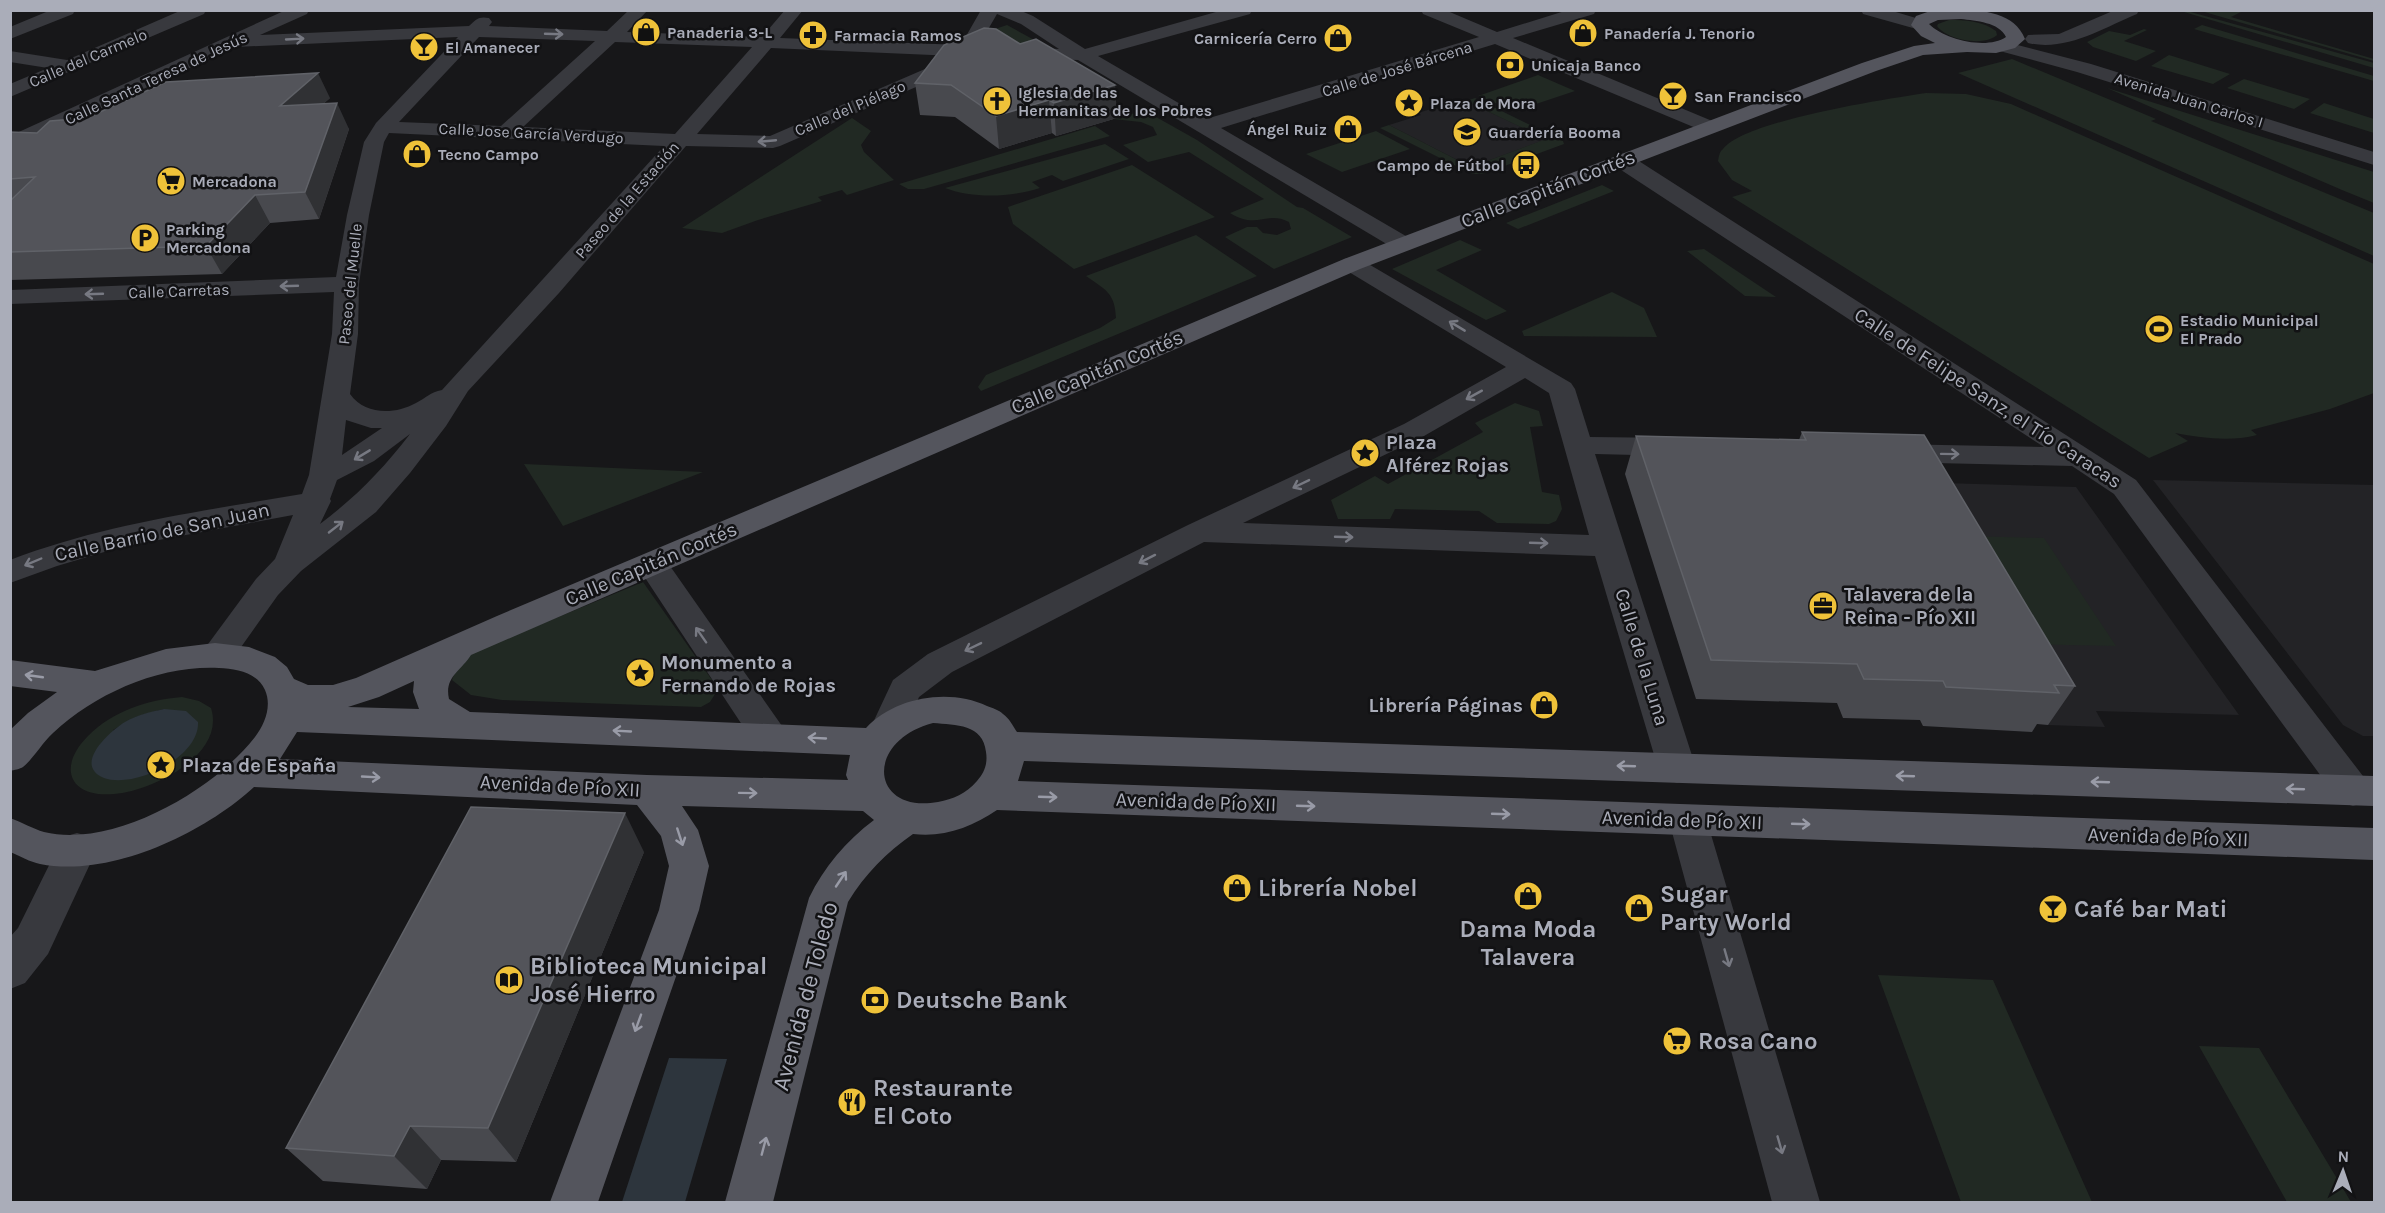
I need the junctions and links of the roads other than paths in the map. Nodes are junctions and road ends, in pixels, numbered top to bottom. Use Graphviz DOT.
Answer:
graph roads {
  1 [pos="67,10"];
  2 [pos="198,10"];
  3 [pos="301,10"];
  4 [pos="495,10"];
  5 [pos="640,10"];
  6 [pos="795,10"];
  7 [pos="990,10"];
  8 [pos="1002,10"];
  9 [pos="1244,10"];
  10 [pos="1429,10"];
  11 [pos="1588,10"];
  12 [pos="1869,10"];
  13 [pos="2131,10"];
  14 [pos="1047,14"];
  15 [pos="1027,20"];
  16 [pos="1921,29"];
  17 [pos="474,31"];
  18 [pos="10,34"];
  19 [pos="2008,35"];
  20 [pos="611,36"];
  21 [pos="1496,39"];
  22 [pos="237,42"];
  23 [pos="766,42"];
  24 [pos="2063,44"];
  25 [pos="967,50"];
  26 [pos="1082,55"];
  27 [pos="10,56"];
  28 [pos="69,66"];
  29 [pos="101,71"];
  30 [pos="122,74"];
  31 [pos="154,79"];
  32 [pos="10,91"];
  33 [pos="33,112"];
  34 [pos="68,118"];
  35 [pos="1206,126"];
  36 [pos="382,127"];
  37 [pos="1710,127"];
  38 [pos="506,132"];
  39 [pos="679,140"];
  40 [pos="10,144"];
  41 [pos="2374,147"];
  42 [pos="2374,159"];
  43 [pos="1623,161"];
  44 [pos="1403,244"];
  45 [pos="1352,264"];
  46 [pos="347,284"];
  47 [pos="10,297"];
  48 [pos="1525,367"];
  49 [pos="457,387"];
  50 [pos="336,394"];
  51 [pos="426,408"];
  52 [pos="1576,445"];
  53 [pos="1708,448"];
  54 [pos="1863,452"];
  55 [pos="2078,457"];
  56 [pos="320,488"];
  57 [pos="1199,532"];
  58 [pos="1608,546"];
  59 [pos="290,562"];
  60 [pos="652,564"];
  61 [pos="10,572"];
  62 [pos="469,643"];
  63 [pos="216,655"];
  64 [pos="10,673"];
  65 [pos="100,685"];
  66 [pos="283,703"];
  67 [pos="467,724"];
  68 [pos="882,735"];
  69 [pos="769,736"];
  70 [pos="1005,746"];
  71 [pos="10,757"];
  72 [pos="1677,768"];
  73 [pos="249,772"];
  74 [pos="647,790"];
  75 [pos="2364,791"];
  76 [pos="990,795"];
  77 [pos="872,796"];
  78 [pos="907,818"];
  79 [pos="1688,820"];
  80 [pos="10,834"];
  81 [pos="2374,844"];
  82 [pos="77,849"];
  83 [pos="10,970"];
  84 [pos="574,1203"];
  85 [pos="749,1203"];
  86 [pos="1796,1203"];
  1 -- 18 [label="street"];
  2 -- 28 [label="street, Calle del Carmelo"];
  3 -- 22 [label="street, Calle Santa Teresa de Jesús"];
  4 -- 17 [label="street, Paseo del Muelle"];
  5 -- 20 [label="street"];
  6 -- 23 [label="street, Paseo de la Estación"];
  7 -- 25 [label="street, Calle del Piélago"];
  8 -- 15 [label="street"];
  9 -- 26 [label="street"];
  10 -- 21 [label="street"];
  11 -- 21 [label="street, Calle de José Bárcena"];
  12 -- 16 [label="street"];
  13 -- 24 [label="street"];
  14 -- 15 [label="street"];
  15 -- 26 [label="street"];
  16 -- 19 [label="main road, Calle Capitán Cortés"];
  16 -- 19 [label="main road, Calle Capitán Cortés"];
  16 -- 37 [label="main road, Calle Capitán Cortés"];
  17 -- 20 [label="street, one-way"];
  22 -- 17 [label="street, one-way"];
  17 -- 36 [label="street, Paseo del Muelle"];
  19 -- 24 [label="street, Avenida Juan Carlos I"];
  19 -- 42 [label="street, Avenida Juan Carlos I"];
  20 -- 23 [label="street"];
  20 -- 38 [label="street"];
  21 -- 35 [label="street, Calle de José Bárcena"];
  21 -- 37 [label="street"];
  22 -- 31 [label="street, Calle Santa Teresa de Jesús"];
  23 -- 25 [label="street"];
  23 -- 39 [label="street, Paseo de la Estación"];
  24 -- 41 [label="street, Avenida Juan Carlos I"];
  25 -- 26 [label="street"];
  25 -- 39 [label="street, Calle del Piélago, one-way"];
  26 -- 35 [label="street"];
  27 -- 28 [label="street"];
  28 -- 29 [label="street"];
  28 -- 32 [label="street, Calle del Carmelo"];
  30 -- 31 [label="street"];
  31 -- 34 [label="street, Calle Santa Teresa de Jesús"];
  33 -- 34 [label="street"];
  34 -- 40 [label="street, Calle Santa Teresa de Jesús"];
  35 -- 44 [label="street"];
  36 -- 38 [label="street, Calle Jose García Verdugo"];
  36 -- 46 [label="street, Paseo del Muelle"];
  37 -- 43 [label="main road, Calle Capitán Cortés"];
  38 -- 39 [label="street, Calle Jose García Verdugo"];
  39 -- 49 [label="street, Paseo de la Estación"];
  43 -- 44 [label="main road, Calle Capitán Cortés"];
  43 -- 55 [label="street, Calle de Felipe Sanz, el Tío Caracas"];
  44 -- 45 [label="main road, Calle Capitán Cortés"];
  48 -- 45 [label="street, one-way"];
  45 -- 60 [label="main road, Calle Capitán Cortés"];
  46 -- 47 [label="street, Calle Carretas, one-way"];
  46 -- 50 [label="street, Paseo del Muelle"];
  48 -- 52 [label="street"];
  48 -- 57 [label="street, one-way"];
  49 -- 51 [label="street, Paseo de la Estación"];
  59 -- 49 [label="street, Paseo de la Estación, one-way"];
  50 -- 51 [label="street, Paseo de la Estación"];
  50 -- 56 [label="street, Paseo del Muelle"];
  51 -- 56 [label="street, Paseo de la Estación, one-way"];
  52 -- 53 [label="street"];
  52 -- 58 [label="street"];
  54 -- 55 [label="street, one-way"];
  55 -- 75 [label="street, Calle de Felipe Sanz, el Tío Caracas"];
  56 -- 59 [label="street, Paseo del Muelle"];
  56 -- 61 [label="street, Calle Barrio de San Juan, one-way"];
  57 -- 58 [label="street, one-way"];
  57 -- 68 [label="street, one-way"];
  58 -- 72 [label="street, Calle de la Luna"];
  59 -- 63 [label="street, Paseo de la Estación"];
  60 -- 62 [label="main road, Calle Capitán Cortés"];
  69 -- 60 [label="street, one-way"];
  62 -- 66 [label="main road, Calle Capitán Cortés"];
  62 -- 67 [label="main road"];
  63 -- 65 [label="main road"];
  63 -- 66 [label="main road"];
  65 -- 64 [label="main road, one-way"];
  65 -- 71 [label="main road"];
  66 -- 67 [label="main road"];
  66 -- 73 [label="main road"];
  69 -- 67 [label="main road, one-way"];
  68 -- 69 [label="main road, one-way"];
  68 -- 70 [label="main road"];
  68 -- 77 [label="main road"];
  72 -- 70 [label="main road, one-way"];
  70 -- 76 [label="main road"];
  75 -- 72 [label="main road, one-way"];
  73 -- 74 [label="main road, Avenida de Pío XII, one-way"];
  73 -- 82 [label="main road"];
  74 -- 77 [label="main road, Avenida de Pío XII, one-way"];
  74 -- 84 [label="main road, one-way"];
  76 -- 78 [label="main road"];
  76 -- 79 [label="main road, Avenida de Pío XII, one-way"];
  77 -- 78 [label="main road"];
  85 -- 78 [label="main road, Avenida de Toledo, one-way"];
  79 -- 81 [label="main road, Avenida de Pío XII, one-way"];
  79 -- 86 [label="street, one-way"];
  80 -- 82 [label="main road"];
  82 -- 83 [label="street"];
}
